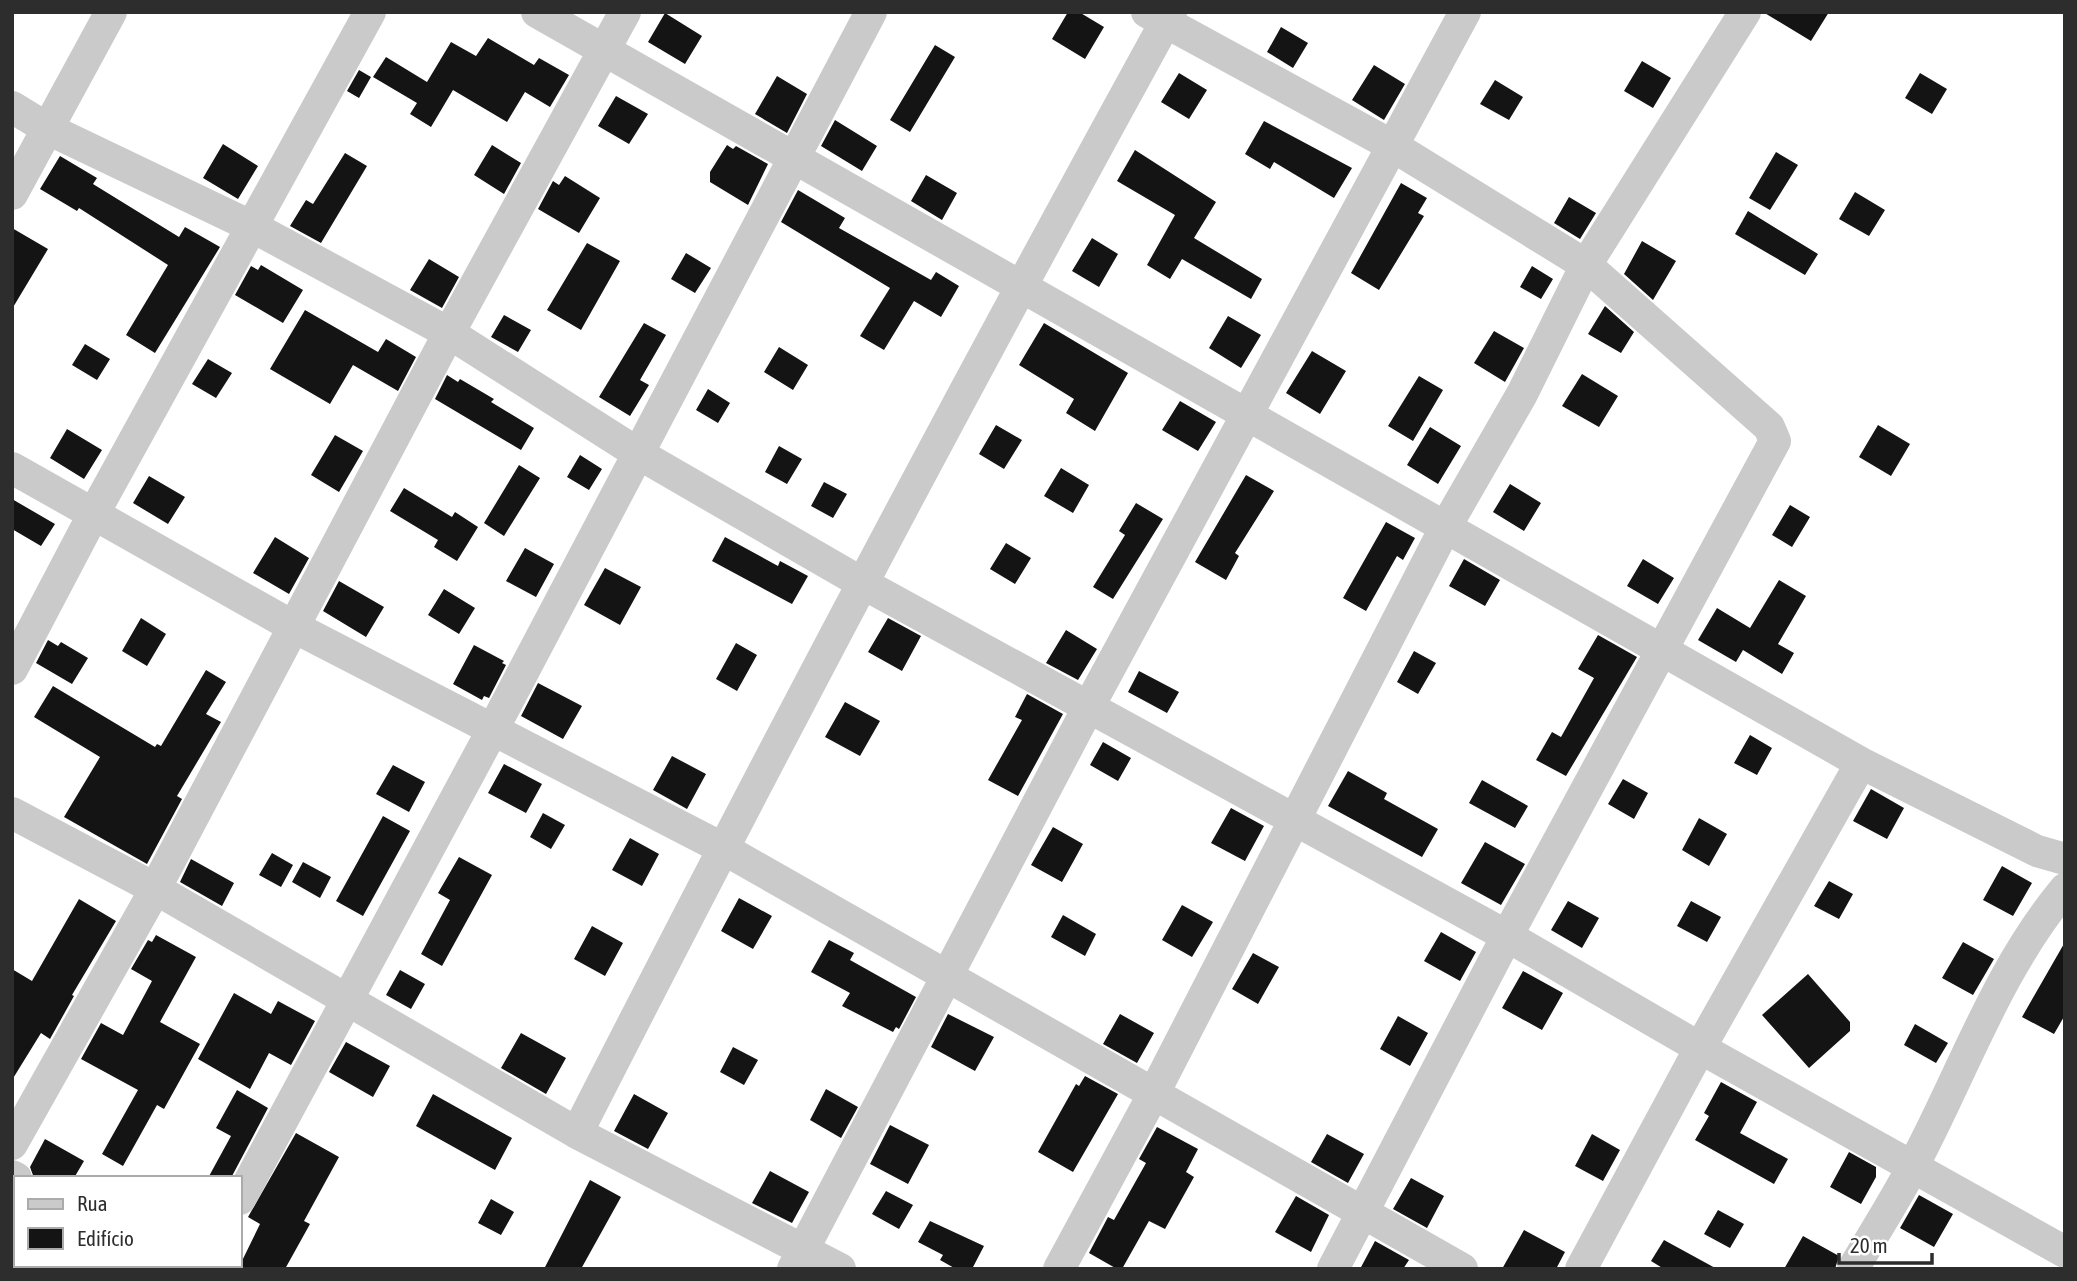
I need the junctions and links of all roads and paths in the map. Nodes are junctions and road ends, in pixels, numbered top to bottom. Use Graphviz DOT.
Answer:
graph roads {
  1 [pos="111,12"];
  2 [pos="370,12"];
  3 [pos="537,12"];
  4 [pos="625,12"];
  5 [pos="871,12"];
  6 [pos="1465,12"];
  7 [pos="1745,12"];
  8 [pos="1161,16"];
  9 [pos="605,50"];
  10 [pos="12,107"];
  11 [pos="48,129"];
  12 [pos="1391,145"];
  13 [pos="796,156"];
  14 [pos="12,194"];
  15 [pos="253,227"];
  16 [pos="1586,265"];
  17 [pos="1021,285"];
  18 [pos="449,332"];
  19 [pos="1246,413"];
  20 [pos="639,454"];
  21 [pos="12,468"];
  22 [pos="93,515"];
  23 [pos="1445,528"];
  24 [pos="862,583"];
  25 [pos="294,627"];
  26 [pos="1662,651"];
  27 [pos="12,669"];
  28 [pos="1088,708"];
  29 [pos="492,731"];
  30 [pos="1861,763"];
  31 [pos="12,813"];
  32 [pos="1295,820"];
  33 [pos="722,848"];
  34 [pos="2065,859"];
  35 [pos="154,888"];
  36 [pos="2065,889"];
  37 [pos="1507,936"];
  38 [pos="946,975"];
  39 [pos="346,999"];
  40 [pos="1700,1048"];
  41 [pos="1153,1095"];
  42 [pos="578,1133"];
  43 [pos="12,1144"];
  44 [pos="1913,1167"];
  45 [pos="242,1195"];
  46 [pos="1363,1214"];
  47 [pos="2065,1252"];
  48 [pos="799,1259"];
  49 [pos="840,1269"];
  50 [pos="1059,1269"];
  51 [pos="1333,1269"];
  52 [pos="1462,1269"];
  53 [pos="1581,1269"];
  54 [pos="1853,1269"];
  1 -- 11 [label="street"];
  2 -- 15 [label="street"];
  3 -- 9 [label="street"];
  4 -- 9 [label="street"];
  5 -- 13 [label="street"];
  6 -- 12 [label="street"];
  7 -- 16 [label="street"];
  8 -- 12 [label="street"];
  8 -- 17 [label="street"];
  9 -- 13 [label="street"];
  9 -- 18 [label="street"];
  10 -- 11 [label="street"];
  11 -- 14 [label="street"];
  11 -- 15 [label="street"];
  12 -- 16 [label="street"];
  12 -- 19 [label="street"];
  13 -- 17 [label="street"];
  13 -- 20 [label="street"];
  15 -- 18 [label="street"];
  15 -- 22 [label="street"];
  16 -- 23 [label="street"];
  16 -- 26 [label="street"];
  17 -- 19 [label="street"];
  17 -- 24 [label="street"];
  18 -- 20 [label="street"];
  18 -- 25 [label="street"];
  19 -- 23 [label="street"];
  19 -- 28 [label="street"];
  20 -- 24 [label="street"];
  20 -- 29 [label="street"];
  21 -- 22 [label="street"];
  22 -- 25 [label="street"];
  22 -- 27 [label="street"];
  23 -- 26 [label="street"];
  23 -- 32 [label="street"];
  24 -- 28 [label="street"];
  24 -- 33 [label="street"];
  25 -- 29 [label="street"];
  25 -- 35 [label="street"];
  26 -- 30 [label="street"];
  26 -- 37 [label="street"];
  28 -- 32 [label="street"];
  28 -- 38 [label="street"];
  29 -- 33 [label="street"];
  29 -- 39 [label="street"];
  30 -- 34 [label="street"];
  30 -- 40 [label="street"];
  31 -- 35 [label="street"];
  32 -- 37 [label="street"];
  32 -- 41 [label="street"];
  33 -- 38 [label="street"];
  33 -- 42 [label="street"];
  35 -- 39 [label="street"];
  35 -- 43 [label="street"];
  36 -- 44 [label="street"];
  37 -- 40 [label="street"];
  37 -- 46 [label="street"];
  38 -- 41 [label="street"];
  38 -- 48 [label="street"];
  39 -- 42 [label="street"];
  39 -- 45 [label="street"];
  40 -- 44 [label="street"];
  40 -- 53 [label="street"];
  41 -- 46 [label="street"];
  41 -- 50 [label="street"];
  42 -- 48 [label="street"];
  44 -- 47 [label="street"];
  44 -- 54 [label="street"];
  46 -- 51 [label="street"];
  46 -- 52 [label="street"];
  48 -- 49 [label="street"];
}
